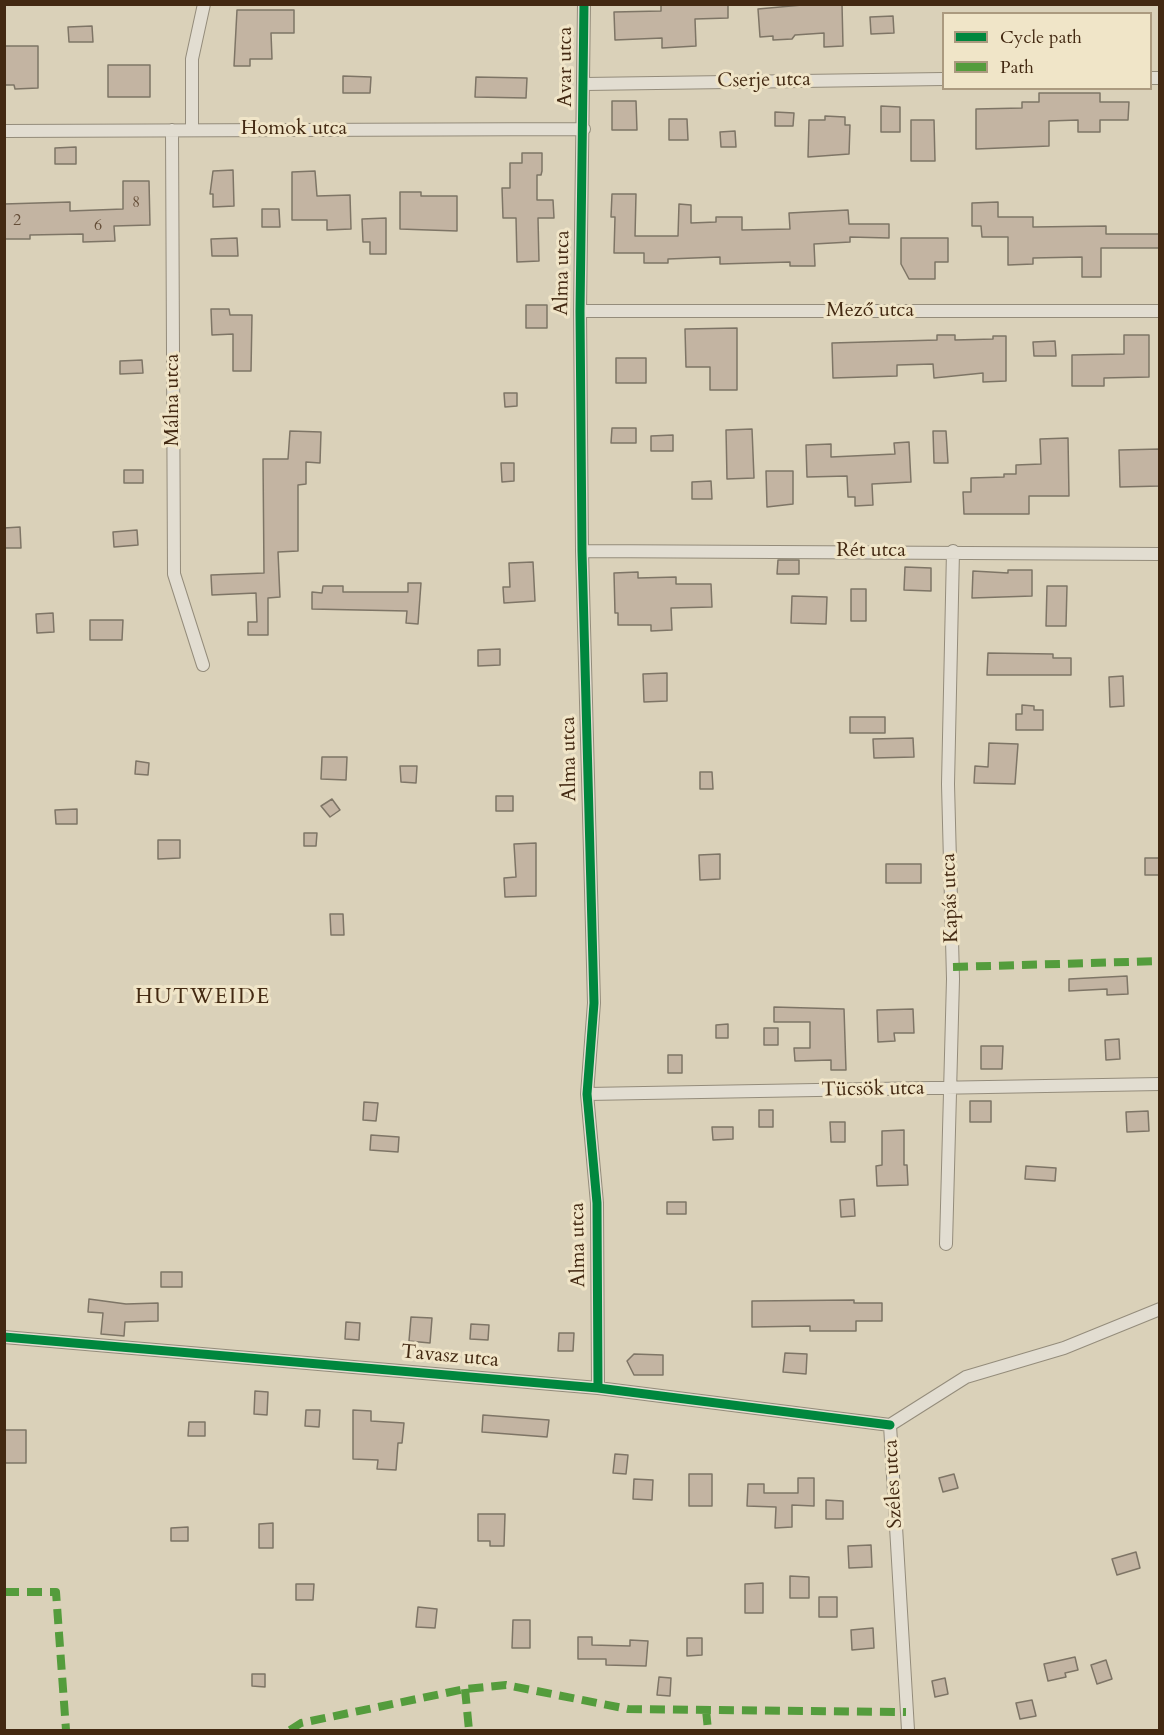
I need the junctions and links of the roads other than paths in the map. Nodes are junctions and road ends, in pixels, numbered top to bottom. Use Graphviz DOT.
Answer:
graph roads {
  1 [pos="204,4"];
  2 [pos="584,4"];
  3 [pos="942,79"];
  4 [pos="585,84"];
  5 [pos="192,129"];
  6 [pos="584,129"];
  7 [pos="4,130"];
  8 [pos="172,130"];
  9 [pos="580,311"];
  10 [pos="1160,311"];
  11 [pos="582,551"];
  12 [pos="953,551"];
  13 [pos="1160,554"];
  14 [pos="203,665"];
  15 [pos="1160,1084"];
  16 [pos="951,1088"];
  17 [pos="587,1094"];
  18 [pos="946,1244"];
  19 [pos="1160,1309"];
  20 [pos="4,1337"];
  21 [pos="598,1388"];
  22 [pos="890,1425"];
  23 [pos="908,1731"];
  1 -- 5 [label="street"];
  2 -- 4 [label="street, Avar utca"];
  3 -- 4 [label="street, Cserje utca"];
  4 -- 6 [label="street, Avar utca"];
  5 -- 6 [label="street, Homok utca"];
  5 -- 8 [label="street, Homok utca"];
  6 -- 9 [label="street, Alma utca"];
  7 -- 8 [label="street, Homok utca"];
  8 -- 14 [label="street, Málna utca"];
  9 -- 10 [label="street, Mező utca"];
  9 -- 11 [label="street, Alma utca"];
  11 -- 12 [label="street, Rét utca"];
  11 -- 17 [label="street, Alma utca"];
  12 -- 13 [label="street, Rét utca"];
  12 -- 16 [label="street, Kapás utca"];
  15 -- 16 [label="street, Tücsök utca"];
  16 -- 17 [label="street, Tücsök utca"];
  16 -- 18 [label="street, Kapás utca"];
  17 -- 21 [label="street, Alma utca"];
  19 -- 22 [label="street, Széles utca"];
  20 -- 21 [label="street, Tavasz utca"];
  21 -- 22 [label="street, Tavasz utca"];
  22 -- 23 [label="street, Széles utca"];
}
